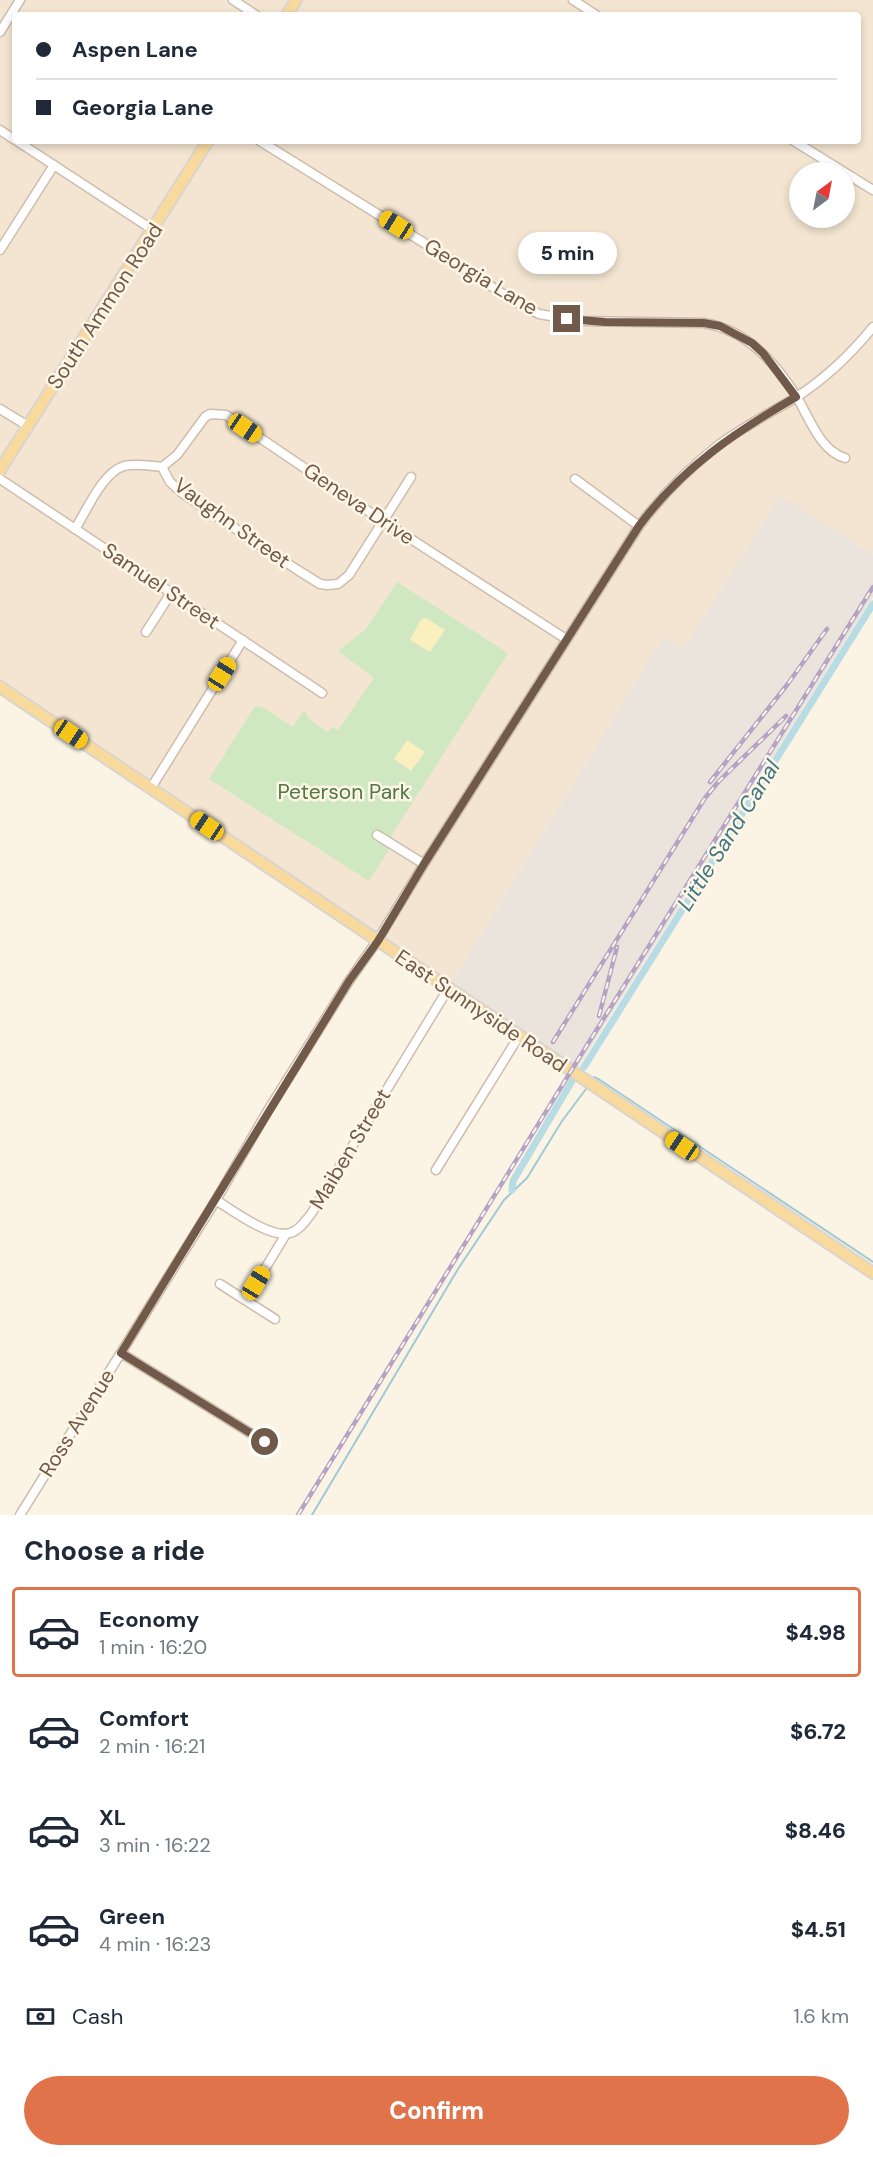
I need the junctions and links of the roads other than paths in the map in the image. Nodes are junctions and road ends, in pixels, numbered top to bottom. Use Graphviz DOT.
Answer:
graph roads {
  1 [pos="233,0"];
  2 [pos="573,0"];
  3 [pos="251,12"];
  4 [pos="591,12"];
  5 [pos="12,13"];
  6 [pos="0,32"];
  7 [pos="22,144"];
  8 [pos="206,144"];
  9 [pos="265,144"];
  10 [pos="799,144"];
  11 [pos="54,165"];
  12 [pos="873,190"];
  13 [pos="153,230"];
  14 [pos="0,250"];
  15 [pos="873,327"];
  16 [pos="796,397"];
  17 [pos="0,409"];
  18 [pos="28,426"];
  19 [pos="846,458"];
  20 [pos="162,467"];
  21 [pos="0,470"];
  22 [pos="411,477"];
  23 [pos="0,479"];
  24 [pos="575,479"];
  25 [pos="384,521"];
  26 [pos="639,526"];
  27 [pos="75,529"];
  28 [pos="171,592"];
  29 [pos="146,632"];
  30 [pos="566,639"];
  31 [pos="243,640"];
  32 [pos="0,687"];
  33 [pos="322,693"];
  34 [pos="151,788"];
  35 [pos="377,836"];
  36 [pos="424,864"];
  37 [pos="378,941"];
  38 [pos="448,989"];
  39 [pos="519,1036"];
  40 [pos="436,1170"];
  41 [pos="216,1200"];
  42 [pos="286,1234"];
  43 [pos="873,1273"];
  44 [pos="220,1284"];
  45 [pos="246,1300"];
  46 [pos="275,1318"];
  47 [pos="121,1353"];
  48 [pos="265,1442"];
  49 [pos="20,1515"];
  1 -- 3 [label="street"];
  2 -- 4 [label="street"];
  5 -- 6 [label="street"];
  7 -- 11 [label="street"];
  8 -- 13 [label="main road, South Ammon Road"];
  9 -- 16 [label="street, Georgia Lane"];
  10 -- 12 [label="street"];
  11 -- 13 [label="street"];
  11 -- 14 [label="street"];
  13 -- 18 [label="main road, South Ammon Road"];
  15 -- 16 [label="street, Ross Avenue"];
  16 -- 19 [label="street, Georgia Lane"];
  16 -- 26 [label="street, Ross Avenue"];
  17 -- 18 [label="street"];
  18 -- 21 [label="main road, South Ammon Road"];
  20 -- 25 [label="street, Geneva Drive"];
  20 -- 25 [label="street, Vaughn Street"];
  20 -- 27 [label="street, Vaughn Street"];
  22 -- 25 [label="street"];
  23 -- 27 [label="street, Samuel Street"];
  24 -- 26 [label="street"];
  25 -- 30 [label="street, Geneva Drive"];
  26 -- 30 [label="street, Ross Avenue"];
  27 -- 28 [label="street, Samuel Street"];
  28 -- 29 [label="street"];
  28 -- 31 [label="street, Samuel Street"];
  30 -- 36 [label="street, Ross Avenue"];
  31 -- 33 [label="street, Samuel Street"];
  31 -- 34 [label="street"];
  32 -- 34 [label="main road, East Sunnyside Road"];
  34 -- 37 [label="main road, East Sunnyside Road"];
  35 -- 36 [label="street"];
  36 -- 37 [label="street, Ross Avenue"];
  37 -- 38 [label="main road, East Sunnyside Road"];
  37 -- 41 [label="street, Ross Avenue"];
  38 -- 39 [label="main road, East Sunnyside Road"];
  38 -- 42 [label="street, Maiben Street"];
  39 -- 40 [label="street"];
  39 -- 43 [label="main road, East Sunnyside Road"];
  41 -- 42 [label="street"];
  41 -- 47 [label="street, Ross Avenue"];
  42 -- 45 [label="street"];
  44 -- 45 [label="street"];
  45 -- 46 [label="street"];
  47 -- 48 [label="street"];
  47 -- 49 [label="street, Ross Avenue"];
}
